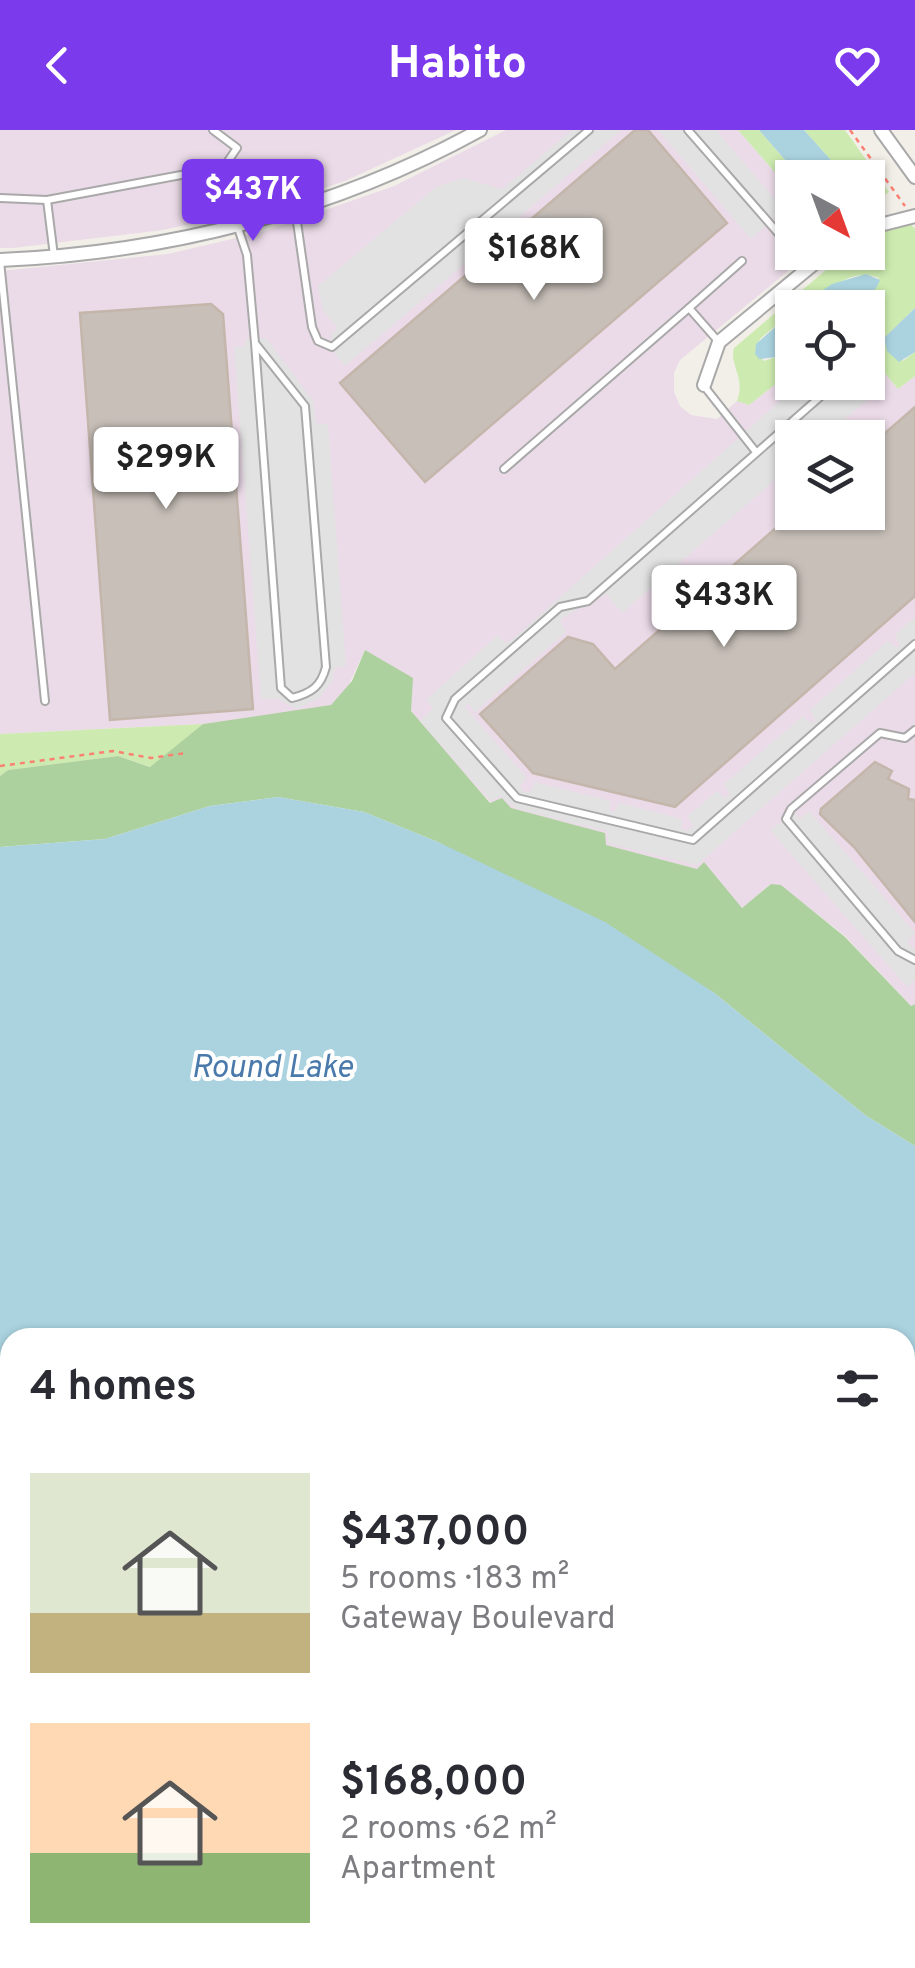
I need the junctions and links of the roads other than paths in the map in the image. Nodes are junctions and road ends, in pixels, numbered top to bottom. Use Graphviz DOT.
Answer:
graph roads {
  1 [pos="213,130"];
  2 [pos="480,130"];
  3 [pos="588,130"];
  4 [pos="688,130"];
  5 [pos="882,130"];
  6 [pos="915,177"];
  7 [pos="0,198"];
  8 [pos="47,200"];
  9 [pos="295,208"];
  10 [pos="913,216"];
  11 [pos="885,223"];
  12 [pos="238,226"];
  13 [pos="775,228"];
  14 [pos="54,258"];
  15 [pos="0,260"];
  16 [pos="742,261"];
  17 [pos="808,270"];
  18 [pos="689,308"];
  19 [pos="719,342"];
  20 [pos="256,343"];
  21 [pos="704,385"];
  22 [pos="816,400"];
  23 [pos="756,452"];
  24 [pos="504,469"];
  25 [pos="915,644"];
  26 [pos="44,701"];
  27 [pos="915,730"];
  28 [pos="915,960"];
  1 -- 8 [label="lane"];
  2 -- 9 [label="street"];
  3 -- 9 [label="lane"];
  4 -- 13 [label="lane"];
  5 -- 6 [label="street"];
  7 -- 8 [label="lane"];
  8 -- 14 [label="lane"];
  9 -- 12 [label="street"];
  10 -- 11 [label="street"];
  12 -- 14 [label="street"];
  12 -- 20 [label="lane"];
  14 -- 15 [label="street"];
  15 -- 26 [label="lane"];
  16 -- 18 [label="lane"];
  17 -- 19 [label="street"];
  18 -- 19 [label="lane"];
  18 -- 24 [label="lane"];
  19 -- 21 [label="street"];
  20 -- 20 [label="lane"];
  21 -- 23 [label="lane"];
  22 -- 23 [label="lane"];
  23 -- 25 [label="lane"];
  27 -- 28 [label="lane"];
}
